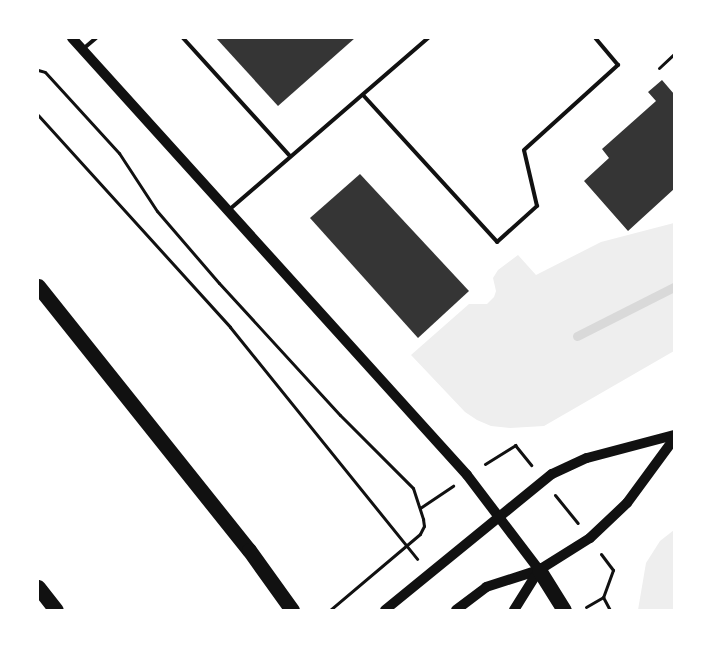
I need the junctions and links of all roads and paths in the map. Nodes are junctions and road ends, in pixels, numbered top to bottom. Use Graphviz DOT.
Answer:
graph roads {
  1 [pos="72,38"];
  2 [pos="96,38"];
  3 [pos="183,38"];
  4 [pos="428,38"];
  5 [pos="595,38"];
  6 [pos="82,49"];
  7 [pos="674,54"];
  8 [pos="659,68"];
  9 [pos="38,70"];
  10 [pos="363,94"];
  11 [pos="38,115"];
  12 [pos="290,156"];
  13 [pos="230,210"];
  14 [pos="38,286"];
  15 [pos="674,435"];
  16 [pos="674,439"];
  17 [pos="515,445"];
  18 [pos="543,480"];
  19 [pos="427,506"];
  20 [pos="420,508"];
  21 [pos="499,517"];
  22 [pos="590,538"];
  23 [pos="249,550"];
  24 [pos="418,560"];
  25 [pos="538,570"];
  26 [pos="38,587"];
  27 [pos="604,597"];
  28 [pos="597,600"];
  29 [pos="56,610"];
  30 [pos="292,610"];
  31 [pos="303,610"];
  32 [pos="330,610"];
  33 [pos="385,610"];
  34 [pos="456,610"];
  35 [pos="514,610"];
  36 [pos="564,610"];
  37 [pos="610,610"];
  1 -- 6 [label="main road"];
  2 -- 6 [label="lane"];
  3 -- 12 [label="lane"];
  4 -- 10 [label="lane"];
  5 -- 10 [label="lane"];
  6 -- 13 [label="main road"];
  7 -- 8 [label="path"];
  9 -- 20 [label="path"];
  10 -- 12 [label="lane"];
  11 -- 24 [label="path"];
  12 -- 13 [label="lane"];
  13 -- 21 [label="main road"];
  14 -- 23 [label="highway"];
  15 -- 18 [label="main road"];
  16 -- 22 [label="main road"];
  17 -- 18 [label="path"];
  18 -- 21 [label="main road"];
  18 -- 22 [label="path"];
  19 -- 20 [label="path"];
  20 -- 32 [label="path"];
  21 -- 25 [label="main road"];
  21 -- 33 [label="main road"];
  22 -- 25 [label="main road"];
  22 -- 27 [label="path"];
  23 -- 30 [label="highway"];
  23 -- 31 [label="highway"];
  25 -- 34 [label="main road"];
  25 -- 35 [label="main road"];
  25 -- 36 [label="highway"];
  26 -- 29 [label="highway"];
  27 -- 28 [label="path"];
  27 -- 37 [label="path"];
}
